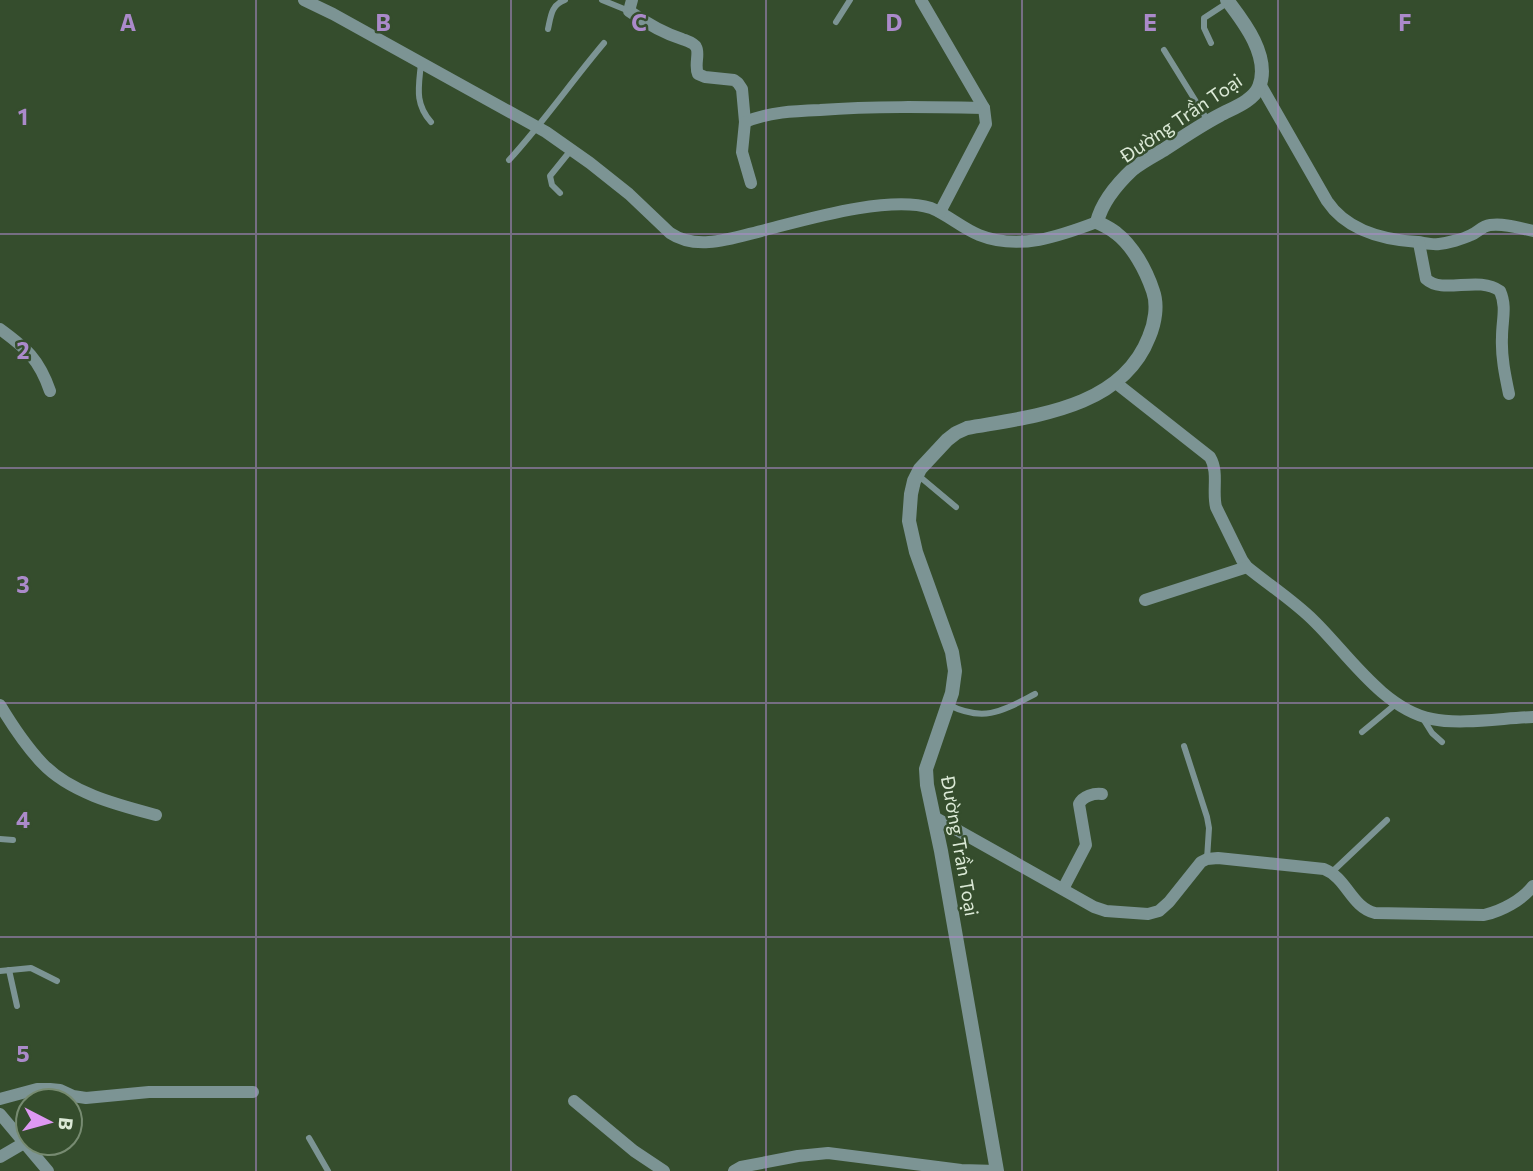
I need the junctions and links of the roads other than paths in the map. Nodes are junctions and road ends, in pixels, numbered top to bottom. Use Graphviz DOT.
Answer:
graph roads {
  1 [pos="304,0"];
  2 [pos="331,0"];
  3 [pos="565,0"];
  4 [pos="602,0"];
  5 [pos="850,0"];
  6 [pos="921,0"];
  7 [pos="1228,1"];
  8 [pos="630,6"];
  9 [pos="333,14"];
  10 [pos="836,22"];
  11 [pos="548,29"];
  12 [pos="604,43"];
  13 [pos="1210,43"];
  14 [pos="1164,50"];
  15 [pos="421,63"];
  16 [pos="1260,85"];
  17 [pos="984,108"];
  18 [pos="1208,121"];
  19 [pos="431,122"];
  20 [pos="745,122"];
  21 [pos="538,128"];
  22 [pos="571,149"];
  23 [pos="509,160"];
  24 [pos="751,183"];
  25 [pos="560,193"];
  26 [pos="940,212"];
  27 [pos="1097,222"];
  28 [pos="1533,231"];
  29 [pos="1419,243"];
  30 [pos="0,329"];
  31 [pos="1116,383"];
  32 [pos="50,391"];
  33 [pos="1509,394"];
  34 [pos="917,475"];
  35 [pos="956,507"];
  36 [pos="1247,567"];
  37 [pos="1145,600"];
  38 [pos="1035,694"];
  39 [pos="1397,703"];
  40 [pos="948,704"];
  41 [pos="0,705"];
  42 [pos="1421,715"];
  43 [pos="1533,717"];
  44 [pos="1362,732"];
  45 [pos="1442,742"];
  46 [pos="1184,746"];
  47 [pos="1102,793"];
  48 [pos="156,815"];
  49 [pos="934,817"];
  50 [pos="1387,820"];
  51 [pos="0,839"];
  52 [pos="13,840"];
  53 [pos="1208,859"];
  54 [pos="1332,872"];
  55 [pos="1533,886"];
  56 [pos="1063,890"];
  57 [pos="9,970"];
  58 [pos="0,971"];
  59 [pos="57,981"];
  60 [pos="17,1006"];
  61 [pos="253,1092"];
  62 [pos="0,1099"];
  63 [pos="574,1101"];
  64 [pos="0,1114"];
  65 [pos="14,1131"];
  66 [pos="309,1138"];
  67 [pos="36,1157"];
  68 [pos="756,1168"];
  69 [pos="48,1171"];
  70 [pos="328,1171"];
  71 [pos="664,1171"];
  72 [pos="734,1171"];
  73 [pos="997,1171"];
  1 -- 9 [label="street"];
  2 -- 9 [label="street"];
  3 -- 11 [label="lane"];
  4 -- 8 [label="lane"];
  5 -- 10 [label="lane"];
  6 -- 17 [label="street"];
  7 -- 13 [label="lane"];
  7 -- 16 [label="street, Đường Trần Toại"];
  8 -- 20 [label="street"];
  9 -- 15 [label="street"];
  12 -- 21 [label="lane"];
  14 -- 18 [label="lane"];
  15 -- 19 [label="lane"];
  15 -- 21 [label="street"];
  16 -- 18 [label="street, Đường Trần Toại"];
  16 -- 29 [label="street"];
  17 -- 20 [label="street"];
  17 -- 26 [label="street"];
  18 -- 27 [label="street, Đường Trần Toại"];
  20 -- 24 [label="street"];
  21 -- 22 [label="street"];
  21 -- 23 [label="lane"];
  22 -- 25 [label="lane"];
  22 -- 26 [label="street"];
  26 -- 27 [label="street"];
  27 -- 31 [label="street, Đường Trần Toại"];
  28 -- 29 [label="street"];
  29 -- 33 [label="street"];
  30 -- 32 [label="street"];
  31 -- 34 [label="street, Đường Trần Toại"];
  31 -- 36 [label="street"];
  34 -- 35 [label="lane"];
  34 -- 40 [label="street, Đường Trần Toại"];
  36 -- 37 [label="street"];
  36 -- 39 [label="street"];
  38 -- 40 [label="lane"];
  39 -- 42 [label="street"];
  39 -- 44 [label="lane"];
  40 -- 49 [label="street, Đường Trần Toại"];
  41 -- 48 [label="street"];
  42 -- 43 [label="street"];
  42 -- 45 [label="lane"];
  46 -- 53 [label="lane"];
  47 -- 56 [label="street"];
  49 -- 56 [label="street"];
  49 -- 73 [label="street, Đường Trần Toại"];
  50 -- 54 [label="lane"];
  51 -- 52 [label="lane"];
  53 -- 54 [label="street"];
  53 -- 56 [label="street"];
  54 -- 55 [label="street"];
  57 -- 58 [label="lane"];
  57 -- 59 [label="lane"];
  57 -- 60 [label="lane"];
  61 -- 62 [label="street"];
  63 -- 71 [label="street"];
  64 -- 65 [label="street"];
  66 -- 70 [label="lane"];
  67 -- 69 [label="street"];
  68 -- 72 [label="street"];
  68 -- 73 [label="street"];
}
